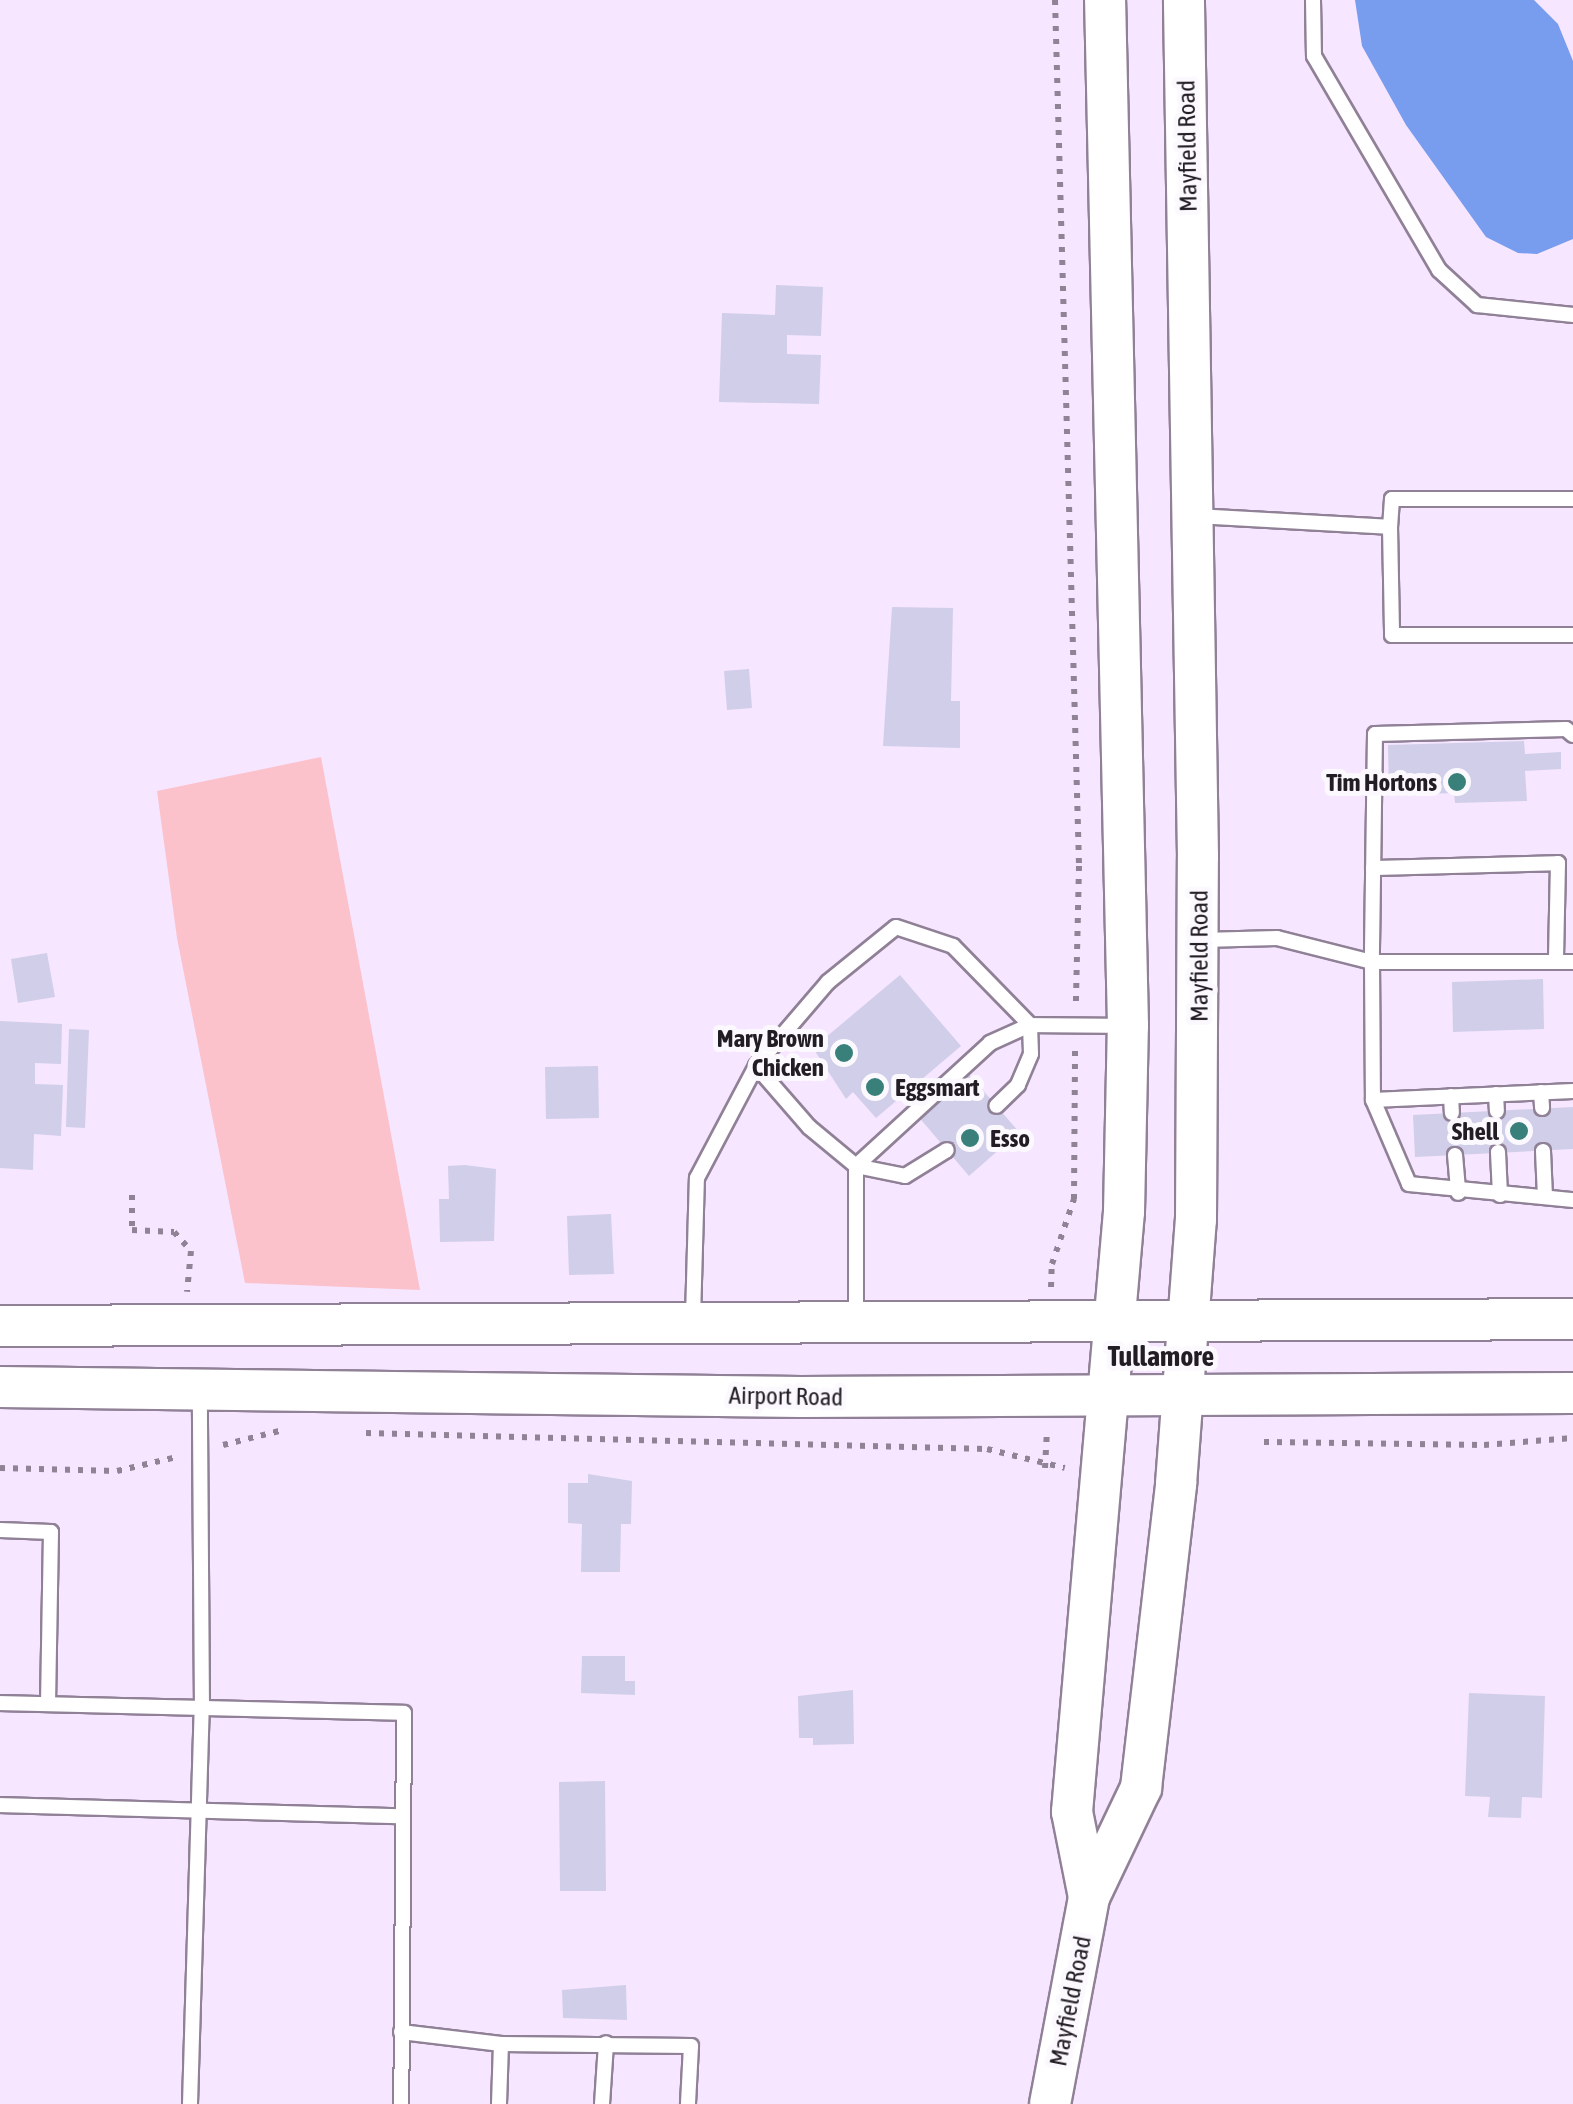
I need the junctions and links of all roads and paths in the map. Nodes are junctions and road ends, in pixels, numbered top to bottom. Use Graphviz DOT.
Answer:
graph roads {
  1 [pos="1056,0"];
  2 [pos="1105,0"];
  3 [pos="1184,0"];
  4 [pos="1312,0"];
  5 [pos="1573,315"];
  6 [pos="1573,498"];
  7 [pos="1193,516"];
  8 [pos="1390,526"];
  9 [pos="1573,635"];
  10 [pos="1573,735"];
  11 [pos="1373,868"];
  12 [pos="1199,940"];
  13 [pos="1372,962"];
  14 [pos="1556,962"];
  15 [pos="1573,962"];
  16 [pos="1030,1026"];
  17 [pos="1075,1026"];
  18 [pos="1128,1026"];
  19 [pos="756,1066"];
  20 [pos="1573,1091"];
  21 [pos="1496,1094"];
  22 [pos="1451,1096"];
  23 [pos="1373,1100"];
  24 [pos="996,1106"];
  25 [pos="1497,1111"];
  26 [pos="1452,1113"];
  27 [pos="947,1150"];
  28 [pos="1543,1150"];
  29 [pos="1498,1152"];
  30 [pos="1456,1155"];
  31 [pos="856,1166"];
  32 [pos="1458,1192"];
  33 [pos="132,1195"];
  34 [pos="1500,1195"];
  35 [pos="1545,1197"];
  36 [pos="1573,1200"];
  37 [pos="1052,1264"];
  38 [pos="1573,1319"];
  39 [pos="1189,1321"];
  40 [pos="1116,1323"];
  41 [pos="0,1326"];
  42 [pos="856,1326"];
  43 [pos="184,1327"];
  44 [pos="693,1328"];
  45 [pos="0,1386"];
  46 [pos="200,1386"];
  47 [pos="1573,1393"];
  48 [pos="1110,1396"];
  49 [pos="1183,1396"];
  50 [pos="301,1431"];
  51 [pos="360,1433"];
  52 [pos="1573,1438"];
  53 [pos="1264,1442"];
  54 [pos="202,1451"];
  55 [pos="0,1468"];
  56 [pos="1045,1468"];
  57 [pos="0,1530"];
  58 [pos="48,1702"];
  59 [pos="0,1703"];
  60 [pos="202,1709"];
  61 [pos="0,1805"];
  62 [pos="199,1812"];
  63 [pos="401,1816"];
  64 [pos="1089,1897"];
  65 [pos="401,2032"];
  66 [pos="501,2044"];
  67 [pos="606,2044"];
  68 [pos="190,2104"];
  69 [pos="401,2104"];
  70 [pos="499,2104"];
  71 [pos="602,2104"];
  72 [pos="688,2104"];
  73 [pos="1050,2104"];
  1 -- 17 [label="path"];
  2 -- 18 [label="main road, Mayfield Road"];
  3 -- 7 [label="main road, Mayfield Road"];
  4 -- 5 [label="lane"];
  6 -- 8 [label="lane"];
  7 -- 8 [label="lane"];
  7 -- 12 [label="main road, Mayfield Road"];
  8 -- 9 [label="lane"];
  10 -- 11 [label="lane"];
  11 -- 13 [label="lane"];
  11 -- 14 [label="lane"];
  12 -- 13 [label="lane"];
  12 -- 39 [label="main road, Mayfield Road"];
  13 -- 14 [label="lane"];
  13 -- 23 [label="lane"];
  14 -- 15 [label="lane"];
  16 -- 17 [label="lane"];
  16 -- 19 [label="lane"];
  16 -- 24 [label="lane"];
  16 -- 31 [label="lane"];
  17 -- 18 [label="lane"];
  17 -- 37 [label="path"];
  18 -- 40 [label="main road, Mayfield Road"];
  19 -- 31 [label="lane"];
  19 -- 44 [label="lane"];
  20 -- 21 [label="lane"];
  21 -- 22 [label="lane"];
  21 -- 25 [label="lane"];
  22 -- 23 [label="lane"];
  22 -- 26 [label="lane"];
  23 -- 32 [label="lane"];
  27 -- 31 [label="lane"];
  28 -- 35 [label="lane"];
  29 -- 34 [label="lane"];
  30 -- 32 [label="lane"];
  31 -- 42 [label="lane"];
  32 -- 34 [label="lane"];
  33 -- 43 [label="path"];
  34 -- 35 [label="lane"];
  35 -- 36 [label="lane"];
  38 -- 39 [label="main road"];
  39 -- 40 [label="main road"];
  39 -- 49 [label="main road, Mayfield Road"];
  40 -- 42 [label="main road"];
  40 -- 48 [label="main road, Mayfield Road"];
  41 -- 43 [label="main road"];
  42 -- 44 [label="main road"];
  43 -- 44 [label="main road"];
  45 -- 46 [label="main road, Airport Road"];
  46 -- 48 [label="main road, Airport Road"];
  46 -- 54 [label="lane"];
  47 -- 49 [label="main road, Airport Road"];
  48 -- 49 [label="main road, Airport Road"];
  48 -- 64 [label="main road, Mayfield Road"];
  49 -- 64 [label="main road, Mayfield Road"];
  50 -- 54 [label="path"];
  51 -- 56 [label="path"];
  52 -- 53 [label="path"];
  54 -- 55 [label="path"];
  54 -- 60 [label="lane"];
  57 -- 58 [label="lane"];
  58 -- 59 [label="lane"];
  58 -- 60 [label="lane"];
  60 -- 62 [label="lane"];
  60 -- 63 [label="lane"];
  61 -- 62 [label="lane"];
  62 -- 63 [label="lane"];
  62 -- 68 [label="lane"];
  63 -- 65 [label="lane"];
  64 -- 73 [label="main road, Mayfield Road"];
  65 -- 66 [label="lane"];
  65 -- 69 [label="lane"];
  66 -- 67 [label="lane"];
  66 -- 70 [label="lane"];
  67 -- 71 [label="lane"];
  67 -- 72 [label="lane"];
}
